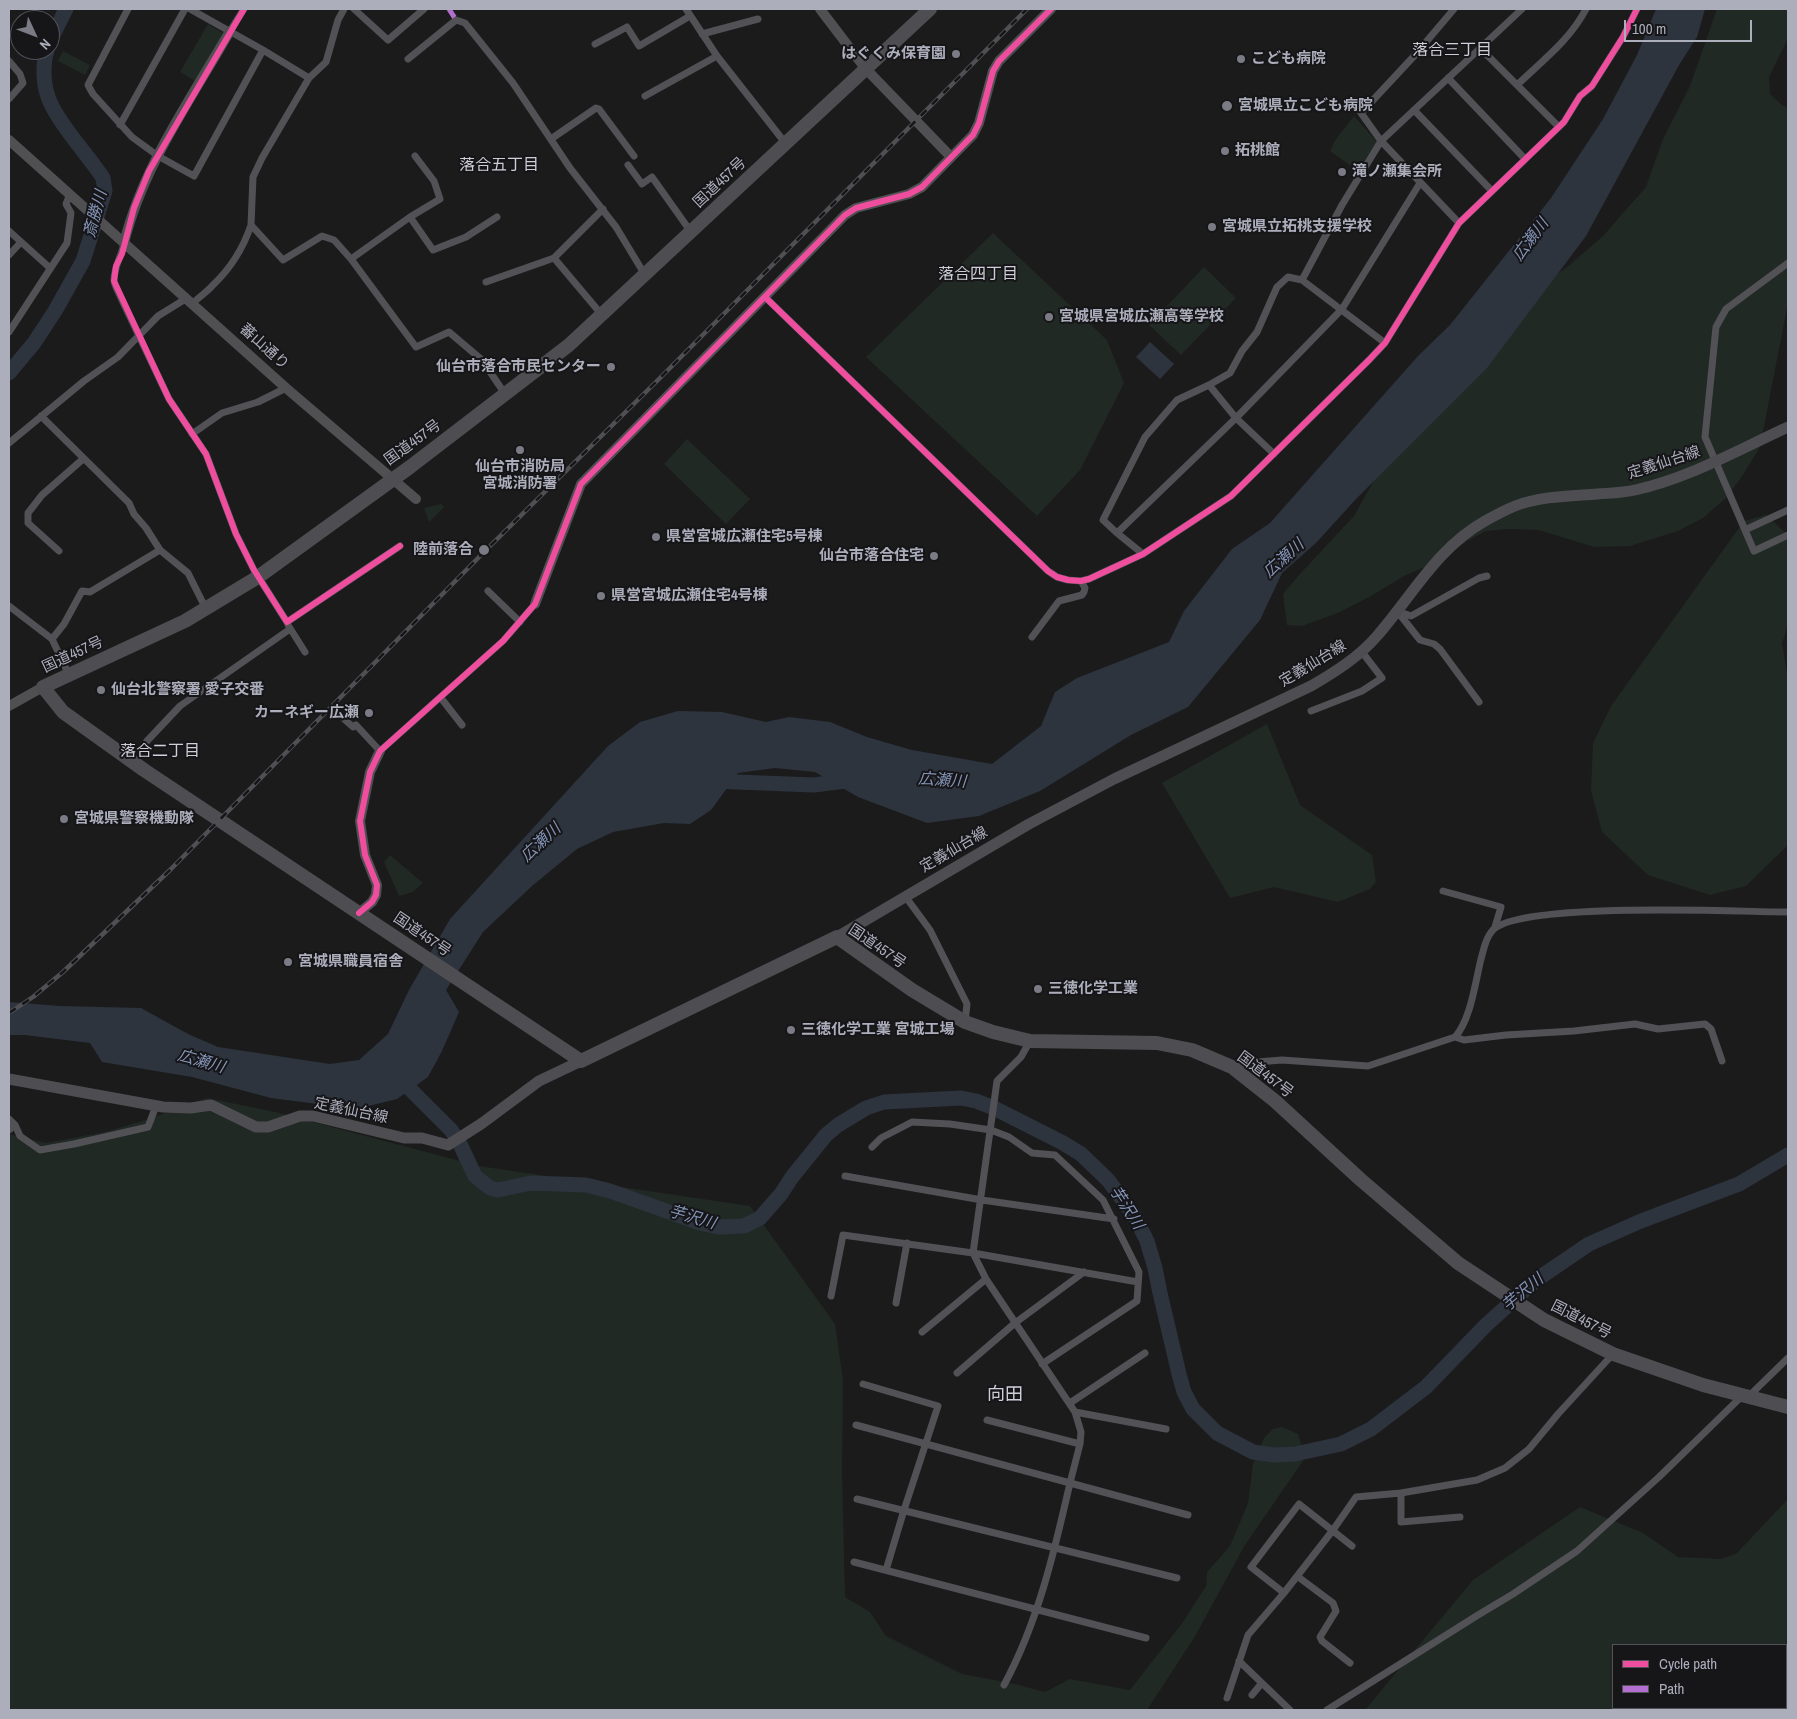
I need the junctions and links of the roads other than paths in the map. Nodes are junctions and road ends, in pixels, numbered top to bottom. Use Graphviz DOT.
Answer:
graph roads {
  1 [pos="128,9"];
  2 [pos="185,9"];
  3 [pos="190,9"];
  4 [pos="244,9"];
  5 [pos="344,9"];
  6 [pos="354,9"];
  7 [pos="424,9"];
  8 [pos="686,9"];
  9 [pos="820,9"];
  10 [pos="930,9"];
  11 [pos="1052,9"];
  12 [pos="1454,9"];
  13 [pos="1522,9"];
  14 [pos="1586,9"];
  15 [pos="1637,9"];
  16 [pos="690,16"];
  17 [pos="758,19"];
  18 [pos="230,31"];
  19 [pos="702,34"];
  20 [pos="595,44"];
  21 [pos="1480,48"];
  22 [pos="263,50"];
  23 [pos="717,56"];
  24 [pos="408,59"];
  25 [pos="9,61"];
  26 [pos="865,68"];
  27 [pos="309,78"];
  28 [pos="1448,78"];
  29 [pos="1517,85"];
  30 [pos="645,96"];
  31 [pos="9,99"];
  32 [pos="1414,110"];
  33 [pos="120,125"];
  34 [pos="1559,127"];
  35 [pos="551,139"];
  36 [pos="9,140"];
  37 [pos="1381,141"];
  38 [pos="786,144"];
  39 [pos="158,156"];
  40 [pos="416,156"];
  41 [pos="634,156"];
  42 [pos="951,157"];
  43 [pos="1525,159"];
  44 [pos="628,165"];
  45 [pos="1420,182"];
  46 [pos="1492,191"];
  47 [pos="72,196"];
  48 [pos="603,209"];
  49 [pos="410,217"];
  50 [pos="497,217"];
  51 [pos="1459,223"];
  52 [pos="251,225"];
  53 [pos="9,231"];
  54 [pos="691,232"];
  55 [pos="121,240"];
  56 [pos="21,242"];
  57 [pos="9,255"];
  58 [pos="554,258"];
  59 [pos="351,259"];
  60 [pos="1788,263"];
  61 [pos="50,268"];
  62 [pos="645,275"];
  63 [pos="1302,280"];
  64 [pos="486,282"];
  65 [pos="765,297"];
  66 [pos="189,301"];
  67 [pos="1342,310"];
  68 [pos="602,315"];
  69 [pos="9,332"];
  70 [pos="139,334"];
  71 [pos="1385,343"];
  72 [pos="1209,385"];
  73 [pos="286,388"];
  74 [pos="506,394"];
  75 [pos="41,416"];
  76 [pos="1236,418"];
  77 [pos="1788,427"];
  78 [pos="192,434"];
  79 [pos="9,443"];
  80 [pos="1274,454"];
  81 [pos="83,459"];
  82 [pos="1716,462"];
  83 [pos="392,479"];
  84 [pos="416,499"];
  85 [pos="1788,510"];
  86 [pos="1745,530"];
  87 [pos="1117,533"];
  88 [pos="1788,534"];
  89 [pos="400,546"];
  90 [pos="160,550"];
  91 [pos="59,551"];
  92 [pos="1143,554"];
  93 [pos="1487,576"];
  94 [pos="258,577"];
  95 [pos="1081,581"];
  96 [pos="488,591"];
  97 [pos="535,604"];
  98 [pos="9,606"];
  99 [pos="206,609"];
  100 [pos="1397,611"];
  101 [pos="520,622"];
  102 [pos="288,625"];
  103 [pos="52,638"];
  104 [pos="1032,638"];
  105 [pos="306,652"];
  106 [pos="1362,652"];
  107 [pos="69,675"];
  108 [pos="43,687"];
  109 [pos="441,698"];
  110 [pos="1479,702"];
  111 [pos="9,706"];
  112 [pos="1311,711"];
  113 [pos="344,719"];
  114 [pos="462,725"];
  115 [pos="147,741"];
  116 [pos="380,751"];
  117 [pos="1443,891"];
  118 [pos="905,896"];
  119 [pos="359,912"];
  120 [pos="1788,912"];
  121 [pos="1494,928"];
  122 [pos="837,937"];
  123 [pos="965,1022"];
  124 [pos="1455,1037"];
  125 [pos="1030,1041"];
  126 [pos="581,1061"];
  127 [pos="1722,1061"];
  128 [pos="1232,1068"];
  129 [pos="9,1079"];
  130 [pos="156,1106"];
  131 [pos="9,1118"];
  132 [pos="990,1127"];
  133 [pos="12,1128"];
  134 [pos="872,1147"];
  135 [pos="845,1176"];
  136 [pos="982,1200"];
  137 [pos="1114,1220"];
  138 [pos="907,1243"];
  139 [pos="973,1253"];
  140 [pos="1084,1272"];
  141 [pos="986,1279"];
  142 [pos="1138,1282"];
  143 [pos="831,1296"];
  144 [pos="896,1303"];
  145 [pos="1015,1323"];
  146 [pos="922,1332"];
  147 [pos="1145,1352"];
  148 [pos="1613,1354"];
  149 [pos="1788,1358"];
  150 [pos="1042,1364"];
  151 [pos="956,1373"];
  152 [pos="863,1384"];
  153 [pos="1745,1397"];
  154 [pos="1070,1403"];
  155 [pos="1788,1407"];
  156 [pos="1075,1412"];
  157 [pos="987,1420"];
  158 [pos="856,1425"];
  159 [pos="1166,1430"];
  160 [pos="927,1444"];
  161 [pos="1080,1444"];
  162 [pos="1070,1484"];
  163 [pos="1401,1493"];
  164 [pos="857,1498"];
  165 [pos="904,1510"];
  166 [pos="1188,1515"];
  167 [pos="1460,1517"];
  168 [pos="1333,1530"];
  169 [pos="1352,1546"];
  170 [pos="1056,1548"];
  171 [pos="854,1562"];
  172 [pos="886,1570"];
  173 [pos="1297,1576"];
  174 [pos="1177,1578"];
  175 [pos="1284,1593"];
  176 [pos="1038,1610"];
  177 [pos="1146,1638"];
  178 [pos="1239,1661"];
  179 [pos="1350,1663"];
  180 [pos="1261,1684"];
  181 [pos="1004,1685"];
  182 [pos="1252,1695"];
  183 [pos="1227,1698"];
  184 [pos="1286,1709"];
  185 [pos="1327,1710"];
  1 -- 33 [label="street"];
  2 -- 33 [label="street"];
  3 -- 18 [label="street"];
  4 -- 18 [label="street"];
  5 -- 27 [label="street"];
  6 -- 7 [label="street"];
  8 -- 16 [label="street"];
  9 -- 26 [label="street"];
  10 -- 26 [label="highway, 国道457号"];
  11 -- 42 [label="street"];
  12 -- 37 [label="street"];
  13 -- 21 [label="street"];
  14 -- 29 [label="street"];
  15 -- 34 [label="street"];
  16 -- 19 [label="street"];
  16 -- 20 [label="street"];
  17 -- 19 [label="street"];
  18 -- 22 [label="street"];
  18 -- 39 [label="street"];
  19 -- 23 [label="street"];
  21 -- 28 [label="street"];
  21 -- 29 [label="street"];
  22 -- 27 [label="street"];
  22 -- 39 [label="street"];
  23 -- 30 [label="street"];
  23 -- 38 [label="street"];
  24 -- 35 [label="street"];
  25 -- 31 [label="street"];
  26 -- 38 [label="highway, 国道457号"];
  26 -- 42 [label="street"];
  27 -- 52 [label="street"];
  28 -- 32 [label="street"];
  28 -- 43 [label="street"];
  29 -- 34 [label="street"];
  32 -- 37 [label="street"];
  32 -- 46 [label="street"];
  33 -- 39 [label="street"];
  34 -- 43 [label="street"];
  35 -- 41 [label="street"];
  35 -- 48 [label="street"];
  36 -- 47 [label="street"];
  37 -- 45 [label="street"];
  37 -- 63 [label="street"];
  38 -- 54 [label="highway, 国道457号"];
  39 -- 55 [label="street"];
  40 -- 49 [label="street"];
  42 -- 65 [label="street"];
  43 -- 46 [label="street"];
  44 -- 54 [label="street"];
  45 -- 51 [label="street"];
  45 -- 67 [label="street"];
  46 -- 51 [label="street"];
  47 -- 55 [label="street, 蕃山通り"];
  47 -- 61 [label="street"];
  48 -- 58 [label="street"];
  48 -- 62 [label="street"];
  49 -- 50 [label="street"];
  49 -- 59 [label="street"];
  51 -- 71 [label="street"];
  52 -- 59 [label="street"];
  52 -- 66 [label="street"];
  53 -- 56 [label="street"];
  54 -- 62 [label="highway, 国道457号"];
  55 -- 66 [label="street, 蕃山通り"];
  55 -- 70 [label="street"];
  56 -- 57 [label="street"];
  56 -- 61 [label="street"];
  58 -- 64 [label="street"];
  58 -- 68 [label="street"];
  59 -- 74 [label="street"];
  60 -- 82 [label="street"];
  61 -- 69 [label="street"];
  62 -- 68 [label="highway, 国道457号"];
  63 -- 67 [label="street"];
  63 -- 72 [label="street"];
  65 -- 95 [label="street"];
  65 -- 97 [label="street"];
  66 -- 70 [label="street"];
  66 -- 73 [label="street, 蕃山通り"];
  67 -- 71 [label="street"];
  67 -- 76 [label="street"];
  68 -- 74 [label="highway, 国道457号"];
  70 -- 75 [label="street"];
  70 -- 78 [label="street"];
  71 -- 80 [label="street"];
  72 -- 76 [label="street"];
  72 -- 87 [label="street"];
  73 -- 78 [label="street"];
  73 -- 83 [label="street, 蕃山通り"];
  74 -- 83 [label="highway, 国道457号"];
  75 -- 79 [label="street"];
  75 -- 81 [label="street"];
  76 -- 80 [label="street"];
  76 -- 87 [label="street"];
  77 -- 82 [label="main road, 定義仙台線"];
  78 -- 94 [label="street"];
  80 -- 92 [label="street"];
  81 -- 90 [label="street"];
  81 -- 91 [label="street"];
  82 -- 86 [label="street"];
  82 -- 100 [label="main road, 定義仙台線"];
  83 -- 84 [label="street, 蕃山通り"];
  83 -- 94 [label="highway, 国道457号"];
  85 -- 86 [label="street"];
  86 -- 88 [label="street"];
  87 -- 92 [label="street"];
  89 -- 102 [label="street"];
  90 -- 99 [label="street"];
  90 -- 103 [label="street"];
  92 -- 95 [label="street"];
  93 -- 100 [label="street"];
  94 -- 99 [label="highway, 国道457号"];
  94 -- 102 [label="street"];
  95 -- 104 [label="street"];
  96 -- 101 [label="street"];
  97 -- 101 [label="street"];
  98 -- 103 [label="street"];
  99 -- 107 [label="highway, 国道457号"];
  100 -- 106 [label="main road, 定義仙台線"];
  100 -- 110 [label="street"];
  101 -- 109 [label="street"];
  102 -- 105 [label="street"];
  102 -- 115 [label="street"];
  103 -- 107 [label="street"];
  106 -- 112 [label="street"];
  106 -- 118 [label="main road, 定義仙台線"];
  107 -- 108 [label="highway, 国道457号"];
  108 -- 111 [label="street"];
  108 -- 119 [label="highway, 国道457号"];
  109 -- 114 [label="street"];
  109 -- 116 [label="street"];
  113 -- 116 [label="street"];
  116 -- 119 [label="street"];
  117 -- 121 [label="street"];
  118 -- 122 [label="main road, 定義仙台線"];
  118 -- 123 [label="street"];
  119 -- 126 [label="highway, 国道457号"];
  120 -- 121 [label="street"];
  121 -- 124 [label="street"];
  122 -- 123 [label="highway, 国道457号"];
  122 -- 126 [label="highway, 国道457号"];
  123 -- 125 [label="highway, 国道457号"];
  124 -- 127 [label="street"];
  124 -- 128 [label="street"];
  125 -- 128 [label="highway, 国道457号"];
  125 -- 132 [label="street"];
  126 -- 130 [label="main road, 定義仙台線"];
  128 -- 148 [label="highway, 国道457号"];
  129 -- 130 [label="main road, 定義仙台線"];
  130 -- 133 [label="street"];
  131 -- 133 [label="street"];
  132 -- 134 [label="street"];
  132 -- 136 [label="street"];
  132 -- 137 [label="street"];
  135 -- 136 [label="street"];
  136 -- 137 [label="street"];
  136 -- 139 [label="street"];
  137 -- 142 [label="street"];
  138 -- 139 [label="street"];
  138 -- 143 [label="street"];
  138 -- 144 [label="street"];
  139 -- 140 [label="street"];
  139 -- 141 [label="street"];
  140 -- 142 [label="street"];
  140 -- 145 [label="street"];
  141 -- 145 [label="street"];
  141 -- 146 [label="street"];
  142 -- 150 [label="street"];
  145 -- 150 [label="street"];
  145 -- 151 [label="street"];
  147 -- 154 [label="street"];
  148 -- 153 [label="highway, 国道457号"];
  148 -- 163 [label="street"];
  149 -- 153 [label="street"];
  150 -- 154 [label="street"];
  152 -- 160 [label="street"];
  153 -- 155 [label="highway, 国道457号"];
  153 -- 185 [label="street"];
  154 -- 156 [label="street"];
  156 -- 159 [label="street"];
  156 -- 161 [label="street"];
  157 -- 161 [label="street"];
  158 -- 160 [label="street"];
  160 -- 162 [label="street"];
  160 -- 165 [label="street"];
  161 -- 162 [label="street"];
  162 -- 166 [label="street"];
  162 -- 170 [label="street"];
  163 -- 167 [label="street"];
  163 -- 168 [label="street"];
  164 -- 165 [label="street"];
  165 -- 170 [label="street"];
  165 -- 172 [label="street"];
  168 -- 169 [label="street"];
  168 -- 173 [label="street"];
  168 -- 175 [label="street"];
  170 -- 174 [label="street"];
  170 -- 176 [label="street"];
  171 -- 172 [label="street"];
  172 -- 176 [label="street"];
  173 -- 175 [label="street"];
  173 -- 179 [label="street"];
  175 -- 178 [label="street"];
  176 -- 177 [label="street"];
  176 -- 181 [label="street"];
  178 -- 180 [label="street"];
  178 -- 183 [label="street"];
  180 -- 182 [label="street"];
  180 -- 184 [label="street"];
}
